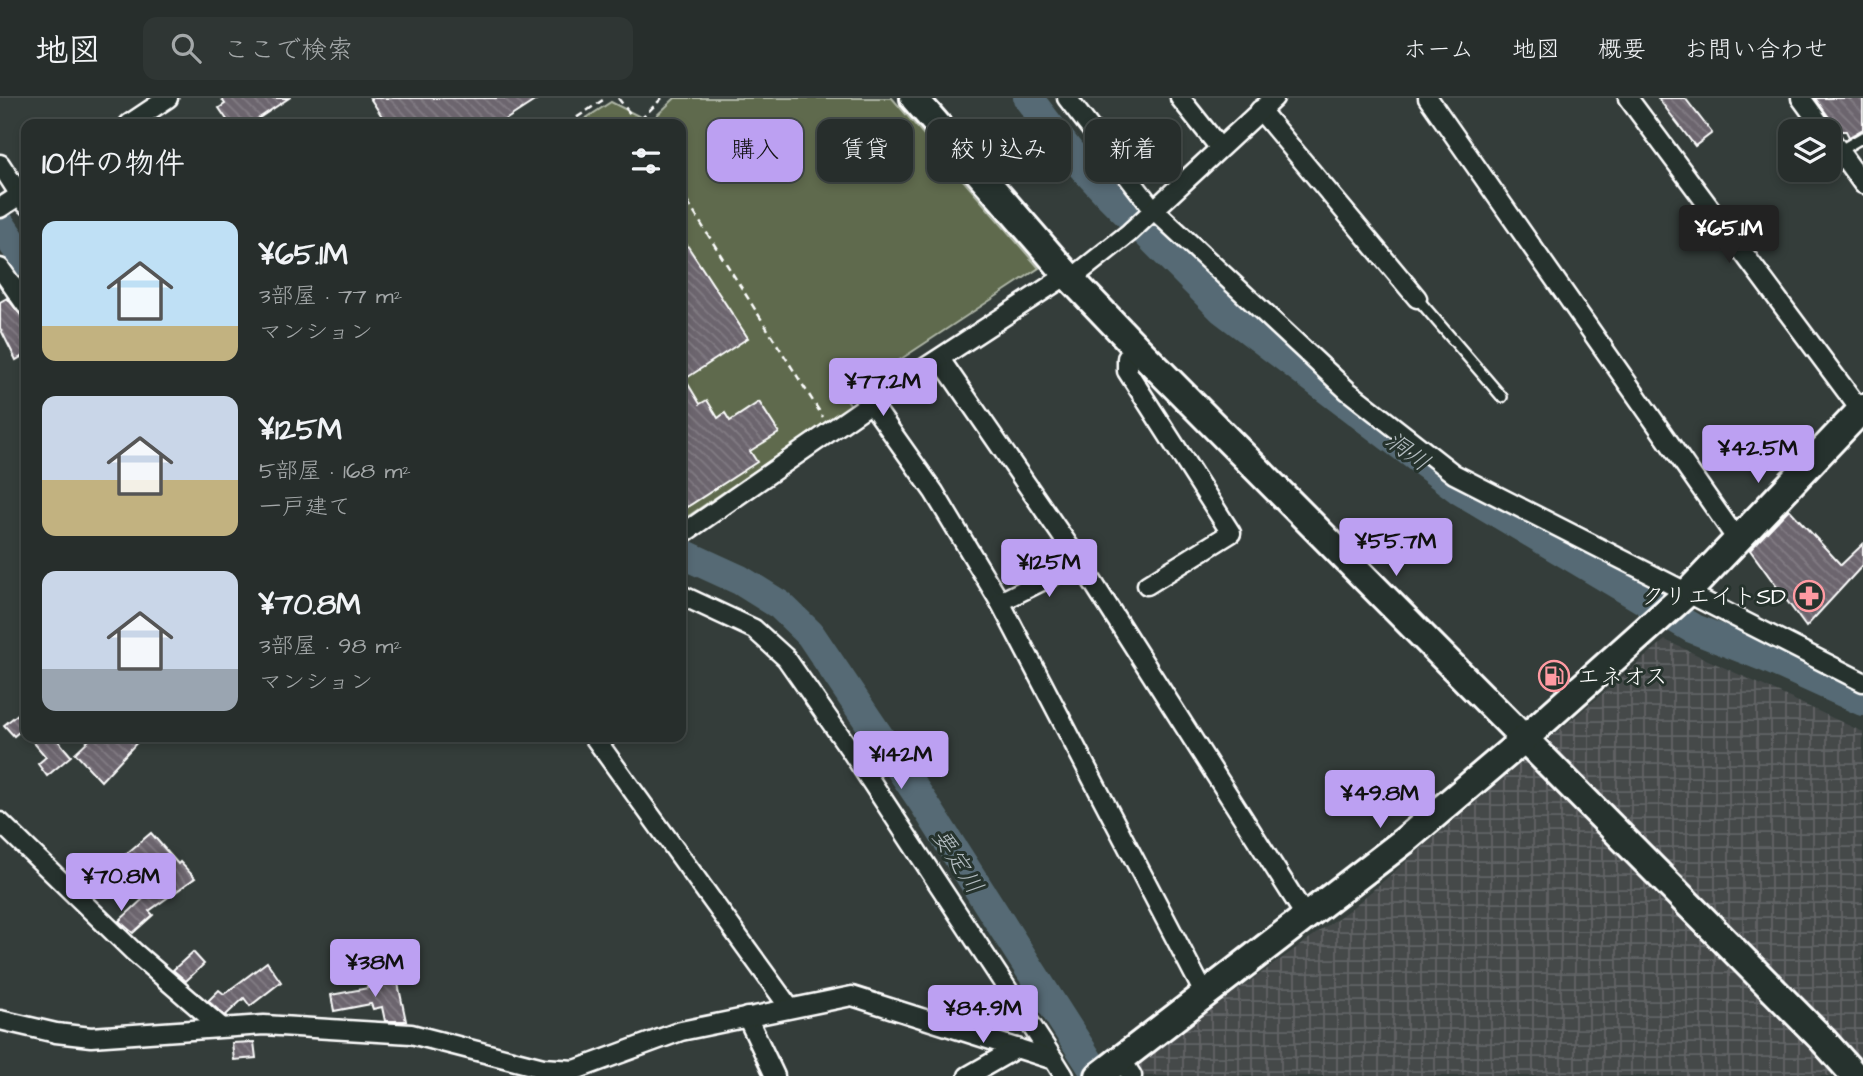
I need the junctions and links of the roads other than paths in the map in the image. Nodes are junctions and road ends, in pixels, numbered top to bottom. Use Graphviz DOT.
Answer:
graph roads {
  1 [pos="168,98"];
  2 [pos="914,98"];
  3 [pos="1067,98"];
  4 [pos="1180,98"];
  5 [pos="1428,98"];
  6 [pos="1628,98"];
  7 [pos="1801,98"];
  8 [pos="1267,104"];
  9 [pos="136,119"];
  10 [pos="1816,119"];
  11 [pos="1863,136"];
  12 [pos="1841,142"];
  13 [pos="1219,147"];
  14 [pos="1841,154"];
  15 [pos="0,164"];
  16 [pos="1863,184"];
  17 [pos="16,200"];
  18 [pos="1150,212"];
  19 [pos="0,268"];
  20 [pos="1069,277"];
  21 [pos="21,298"];
  22 [pos="1417,298"];
  23 [pos="1136,347"];
  24 [pos="940,359"];
  25 [pos="1502,397"];
  26 [pos="871,403"];
  27 [pos="1862,411"];
  28 [pos="686,531"];
  29 [pos="1738,541"];
  30 [pos="1080,562"];
  31 [pos="1147,585"];
  32 [pos="1686,594"];
  33 [pos="686,597"];
  34 [pos="1000,602"];
  35 [pos="1863,682"];
  36 [pos="1523,740"];
  37 [pos="598,742"];
  38 [pos="0,822"];
  39 [pos="1306,917"];
  40 [pos="1205,995"];
  41 [pos="789,1007"];
  42 [pos="747,1017"];
  43 [pos="0,1020"];
  44 [pos="220,1027"];
  45 [pos="1017,1048"];
  46 [pos="1054,1060"];
  47 [pos="1126,1068"];
  48 [pos="775,1076"];
  49 [pos="968,1076"];
  50 [pos="1064,1076"];
  51 [pos="1099,1076"];
  52 [pos="1855,1076"];
  1 -- 9 [label="street"];
  2 -- 20 [label="street"];
  3 -- 18 [label="street"];
  4 -- 13 [label="street"];
  5 -- 29 [label="street"];
  6 -- 27 [label="street"];
  7 -- 10 [label="street"];
  8 -- 13 [label="street"];
  8 -- 22 [label="street"];
  11 -- 12 [label="lane"];
  13 -- 18 [label="street"];
  14 -- 16 [label="street"];
  15 -- 17 [label="street"];
  18 -- 20 [label="street"];
  18 -- 32 [label="street"];
  19 -- 21 [label="street"];
  20 -- 23 [label="street"];
  20 -- 24 [label="street"];
  22 -- 25 [label="lane"];
  23 -- 31 [label="street"];
  23 -- 36 [label="street"];
  24 -- 26 [label="street"];
  24 -- 30 [label="street"];
  26 -- 28 [label="street"];
  26 -- 34 [label="street"];
  27 -- 29 [label="street"];
  29 -- 32 [label="street"];
  30 -- 34 [label="street"];
  30 -- 39 [label="street"];
  32 -- 35 [label="street"];
  32 -- 36 [label="street"];
  33 -- 46 [label="street"];
  34 -- 40 [label="street"];
  36 -- 39 [label="street"];
  36 -- 52 [label="street"];
  37 -- 41 [label="street"];
  38 -- 44 [label="street"];
  39 -- 40 [label="street"];
  40 -- 47 [label="street"];
  41 -- 42 [label="street"];
  41 -- 45 [label="street"];
  42 -- 44 [label="street"];
  42 -- 48 [label="street"];
  43 -- 44 [label="street"];
  45 -- 46 [label="street"];
  45 -- 49 [label="street"];
  46 -- 50 [label="street"];
  47 -- 51 [label="street"];
}
